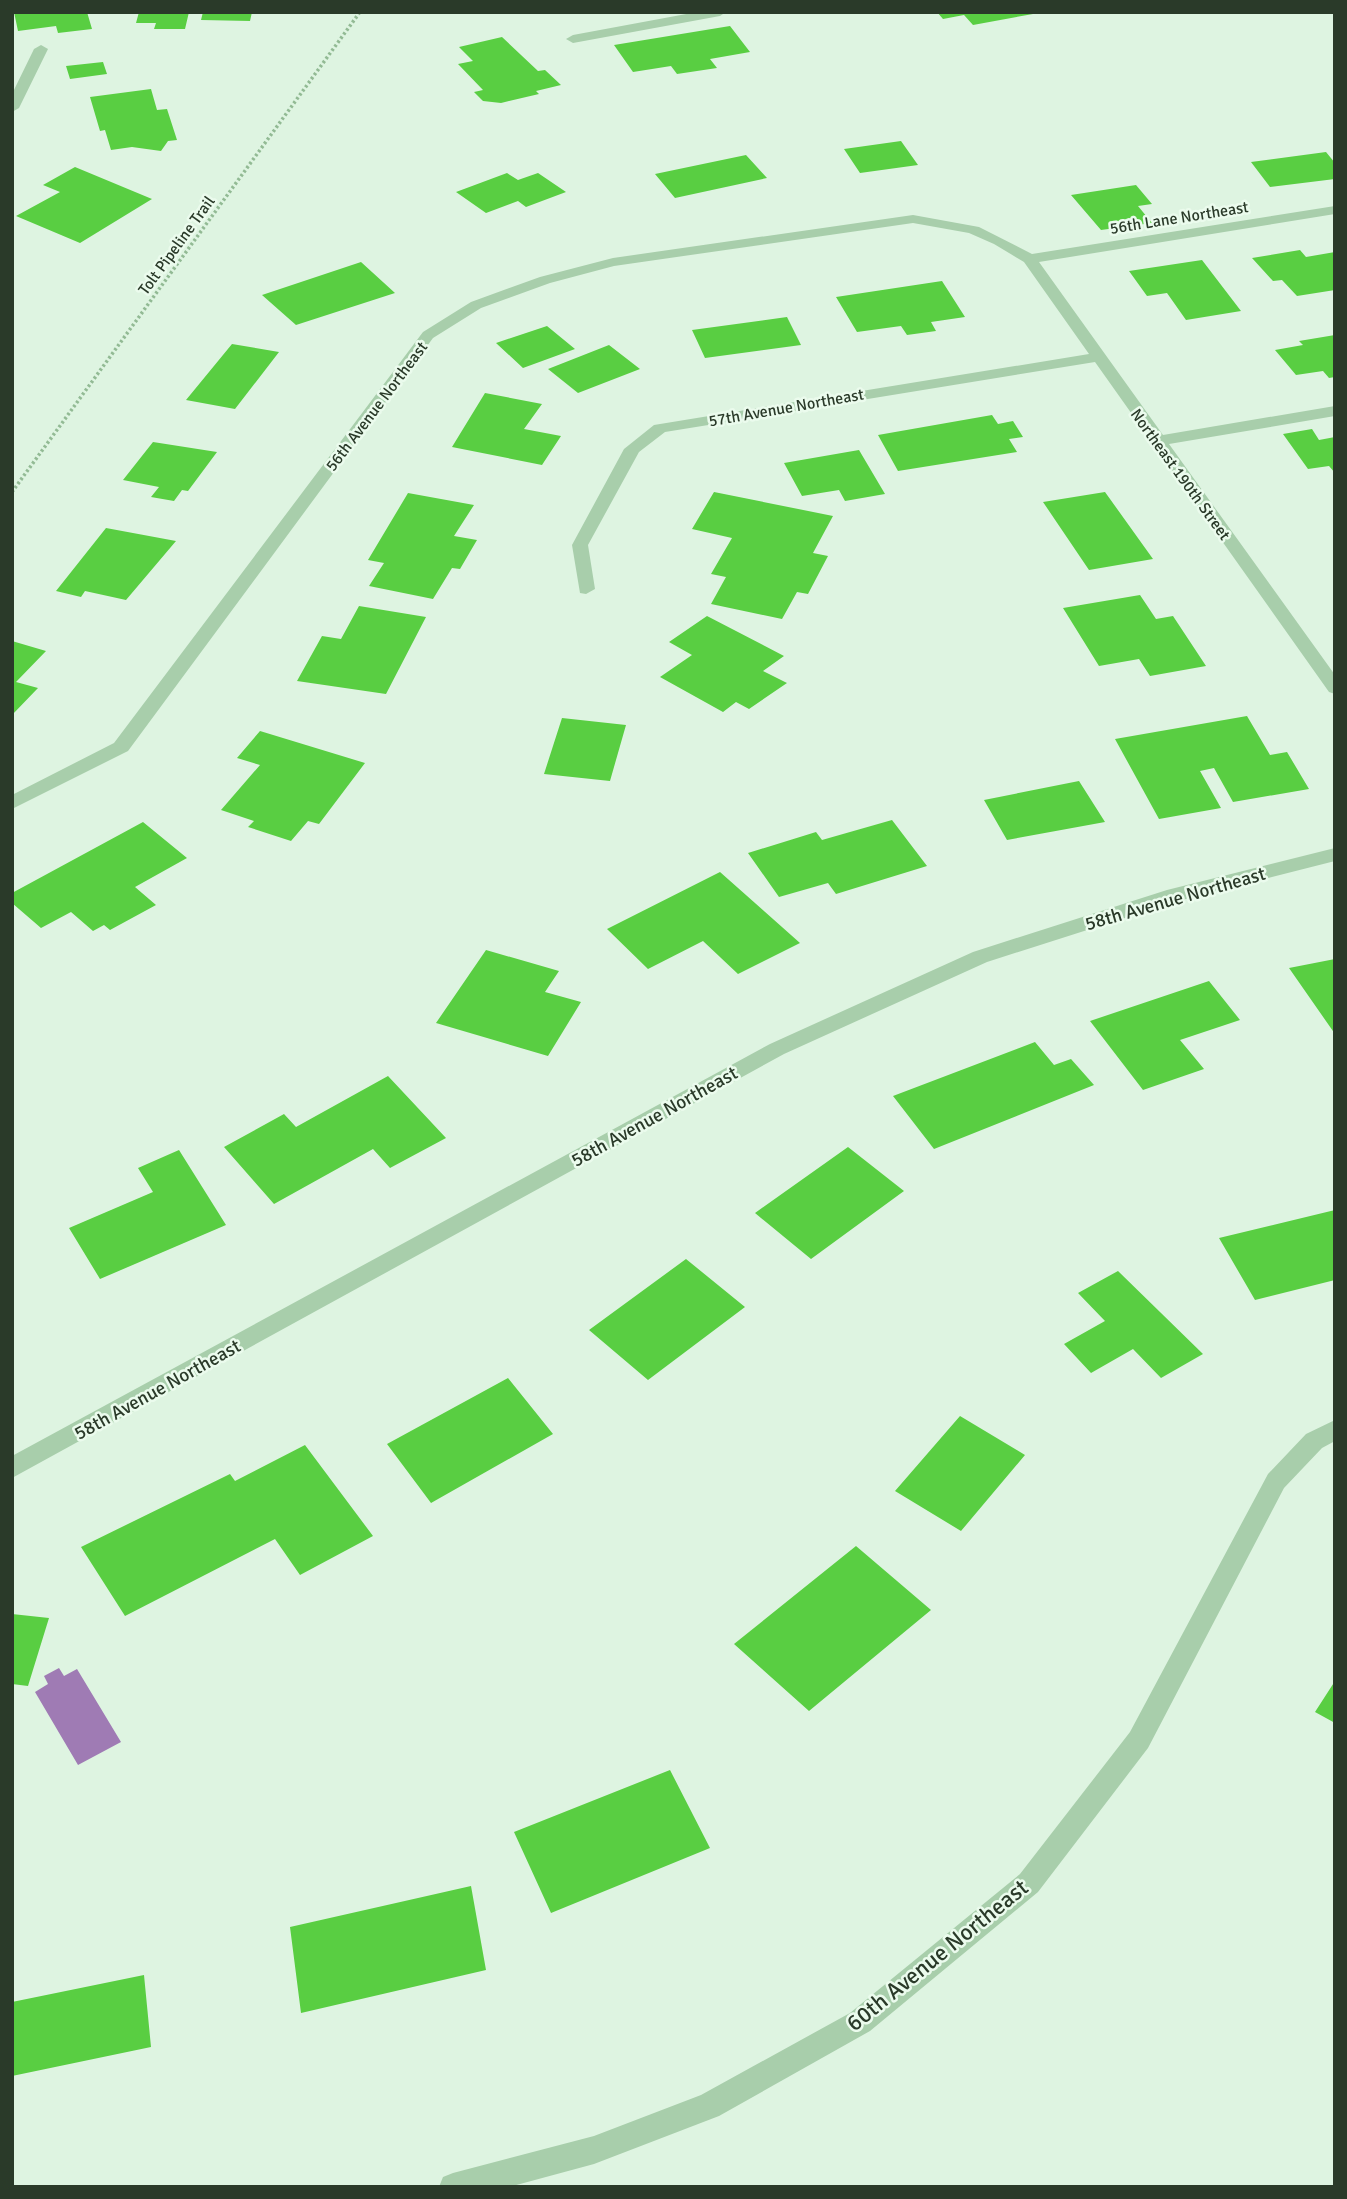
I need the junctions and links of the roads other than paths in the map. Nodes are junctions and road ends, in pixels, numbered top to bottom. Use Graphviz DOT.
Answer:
graph roads {
  1 [pos="720,12"];
  2 [pos="573,38"];
  3 [pos="41,49"];
  4 [pos="12,108"];
  5 [pos="1335,210"];
  6 [pos="1029,259"];
  7 [pos="1098,357"];
  8 [pos="1335,411"];
  9 [pos="1157,441"];
  10 [pos="586,589"];
  11 [pos="1328,667"];
  12 [pos="1335,688"];
  13 [pos="12,803"];
  14 [pos="1335,854"];
  15 [pos="1335,1429"];
  16 [pos="12,1468"];
  17 [pos="453,2187"];
  1 -- 2 [label="street"];
  3 -- 4 [label="street"];
  5 -- 6 [label="street, 56th Lane Northeast"];
  6 -- 7 [label="street, Northeast 190th Street"];
  6 -- 13 [label="street, 56th Avenue Northeast"];
  7 -- 9 [label="street, Northeast 190th Street"];
  7 -- 10 [label="street, 57th Avenue Northeast"];
  8 -- 9 [label="street"];
  9 -- 11 [label="street, Northeast 190th Street"];
  11 -- 12 [label="street, Northeast 190th Street"];
  14 -- 16 [label="street, 58th Avenue Northeast"];
  15 -- 17 [label="street, 60th Avenue Northeast"];
}
